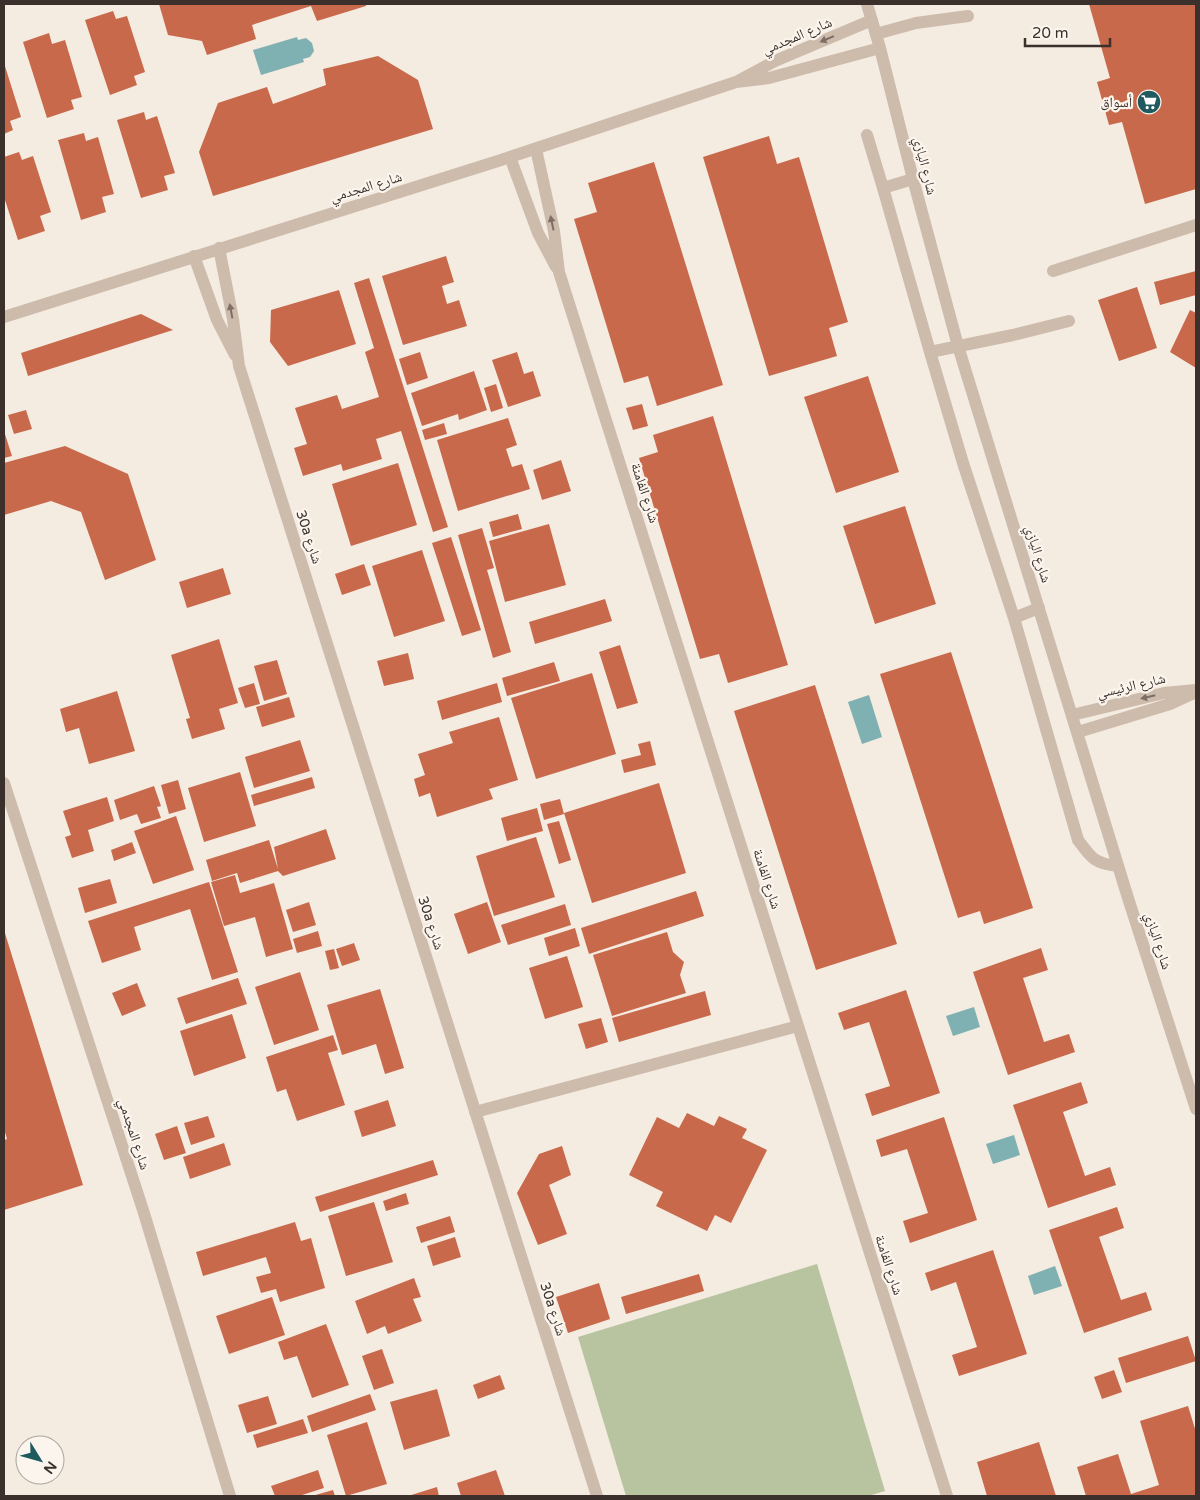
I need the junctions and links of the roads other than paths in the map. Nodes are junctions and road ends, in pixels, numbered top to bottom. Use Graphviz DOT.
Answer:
graph roads {
  1 [pos="866,4"];
  2 [pos="968,16"];
  3 [pos="872,20"];
  4 [pos="876,34"];
  5 [pos="880,48"];
  6 [pos="736,82"];
  7 [pos="867,135"];
  8 [pos="536,149"];
  9 [pos="510,157"];
  10 [pos="913,179"];
  11 [pos="883,188"];
  12 [pos="1196,225"];
  13 [pos="218,248"];
  14 [pos="194,256"];
  15 [pos="1053,271"];
  16 [pos="559,272"];
  17 [pos="4,317"];
  18 [pos="1069,321"];
  19 [pos="958,346"];
  20 [pos="930,352"];
  21 [pos="238,359"];
  22 [pos="1039,608"];
  23 [pos="1014,618"];
  24 [pos="1196,691"];
  25 [pos="1072,715"];
  26 [pos="1078,732"];
  27 [pos="4,783"];
  28 [pos="1118,866"];
  29 [pos="798,1026"];
  30 [pos="1196,1109"];
  31 [pos="475,1112"];
  32 [pos="230,1496"];
  33 [pos="597,1496"];
  34 [pos="946,1496"];
  1 -- 3 [label="street, شارع اليازي"];
  2 -- 4 [label="street"];
  3 -- 4 [label="street, شارع اليازي"];
  3 -- 6 [label="street, شارع المجدمي, one-way"];
  4 -- 5 [label="street, شارع اليازي"];
  5 -- 6 [label="street, شارع المجدمي"];
  5 -- 10 [label="street, شارع اليازي"];
  6 -- 8 [label="street, شارع المجدمي"];
  7 -- 11 [label="street"];
  8 -- 9 [label="street, شارع المجدمي"];
  16 -- 8 [label="street, شارع الفامنة, one-way"];
  9 -- 13 [label="street, شارع المجدمي"];
  9 -- 16 [label="street, شارع الفامنة"];
  10 -- 11 [label="street"];
  10 -- 19 [label="street, شارع اليازي"];
  11 -- 20 [label="street"];
  12 -- 15 [label="street"];
  13 -- 14 [label="street, شارع المجدمي"];
  21 -- 13 [label="street, 30a شارع, one-way"];
  14 -- 17 [label="street, شارع المجدمي"];
  14 -- 21 [label="street, 30a شارع"];
  16 -- 29 [label="street, شارع الفامنة"];
  18 -- 19 [label="street"];
  19 -- 20 [label="street"];
  19 -- 22 [label="street, شارع اليازي"];
  20 -- 23 [label="street"];
  21 -- 31 [label="street, 30a شارع"];
  22 -- 23 [label="street"];
  22 -- 25 [label="street, شارع اليازي"];
  23 -- 28 [label="street"];
  24 -- 25 [label="street, شارع الرئيسي, one-way"];
  24 -- 26 [label="street, شارع الرئيسي"];
  25 -- 26 [label="street, شارع اليازي"];
  26 -- 28 [label="street, شارع اليازي"];
  27 -- 32 [label="street, شارع المجدمي"];
  28 -- 30 [label="street, شارع اليازي"];
  29 -- 31 [label="street"];
  29 -- 34 [label="street, شارع الفامنة"];
  31 -- 33 [label="street, 30a شارع"];
}
